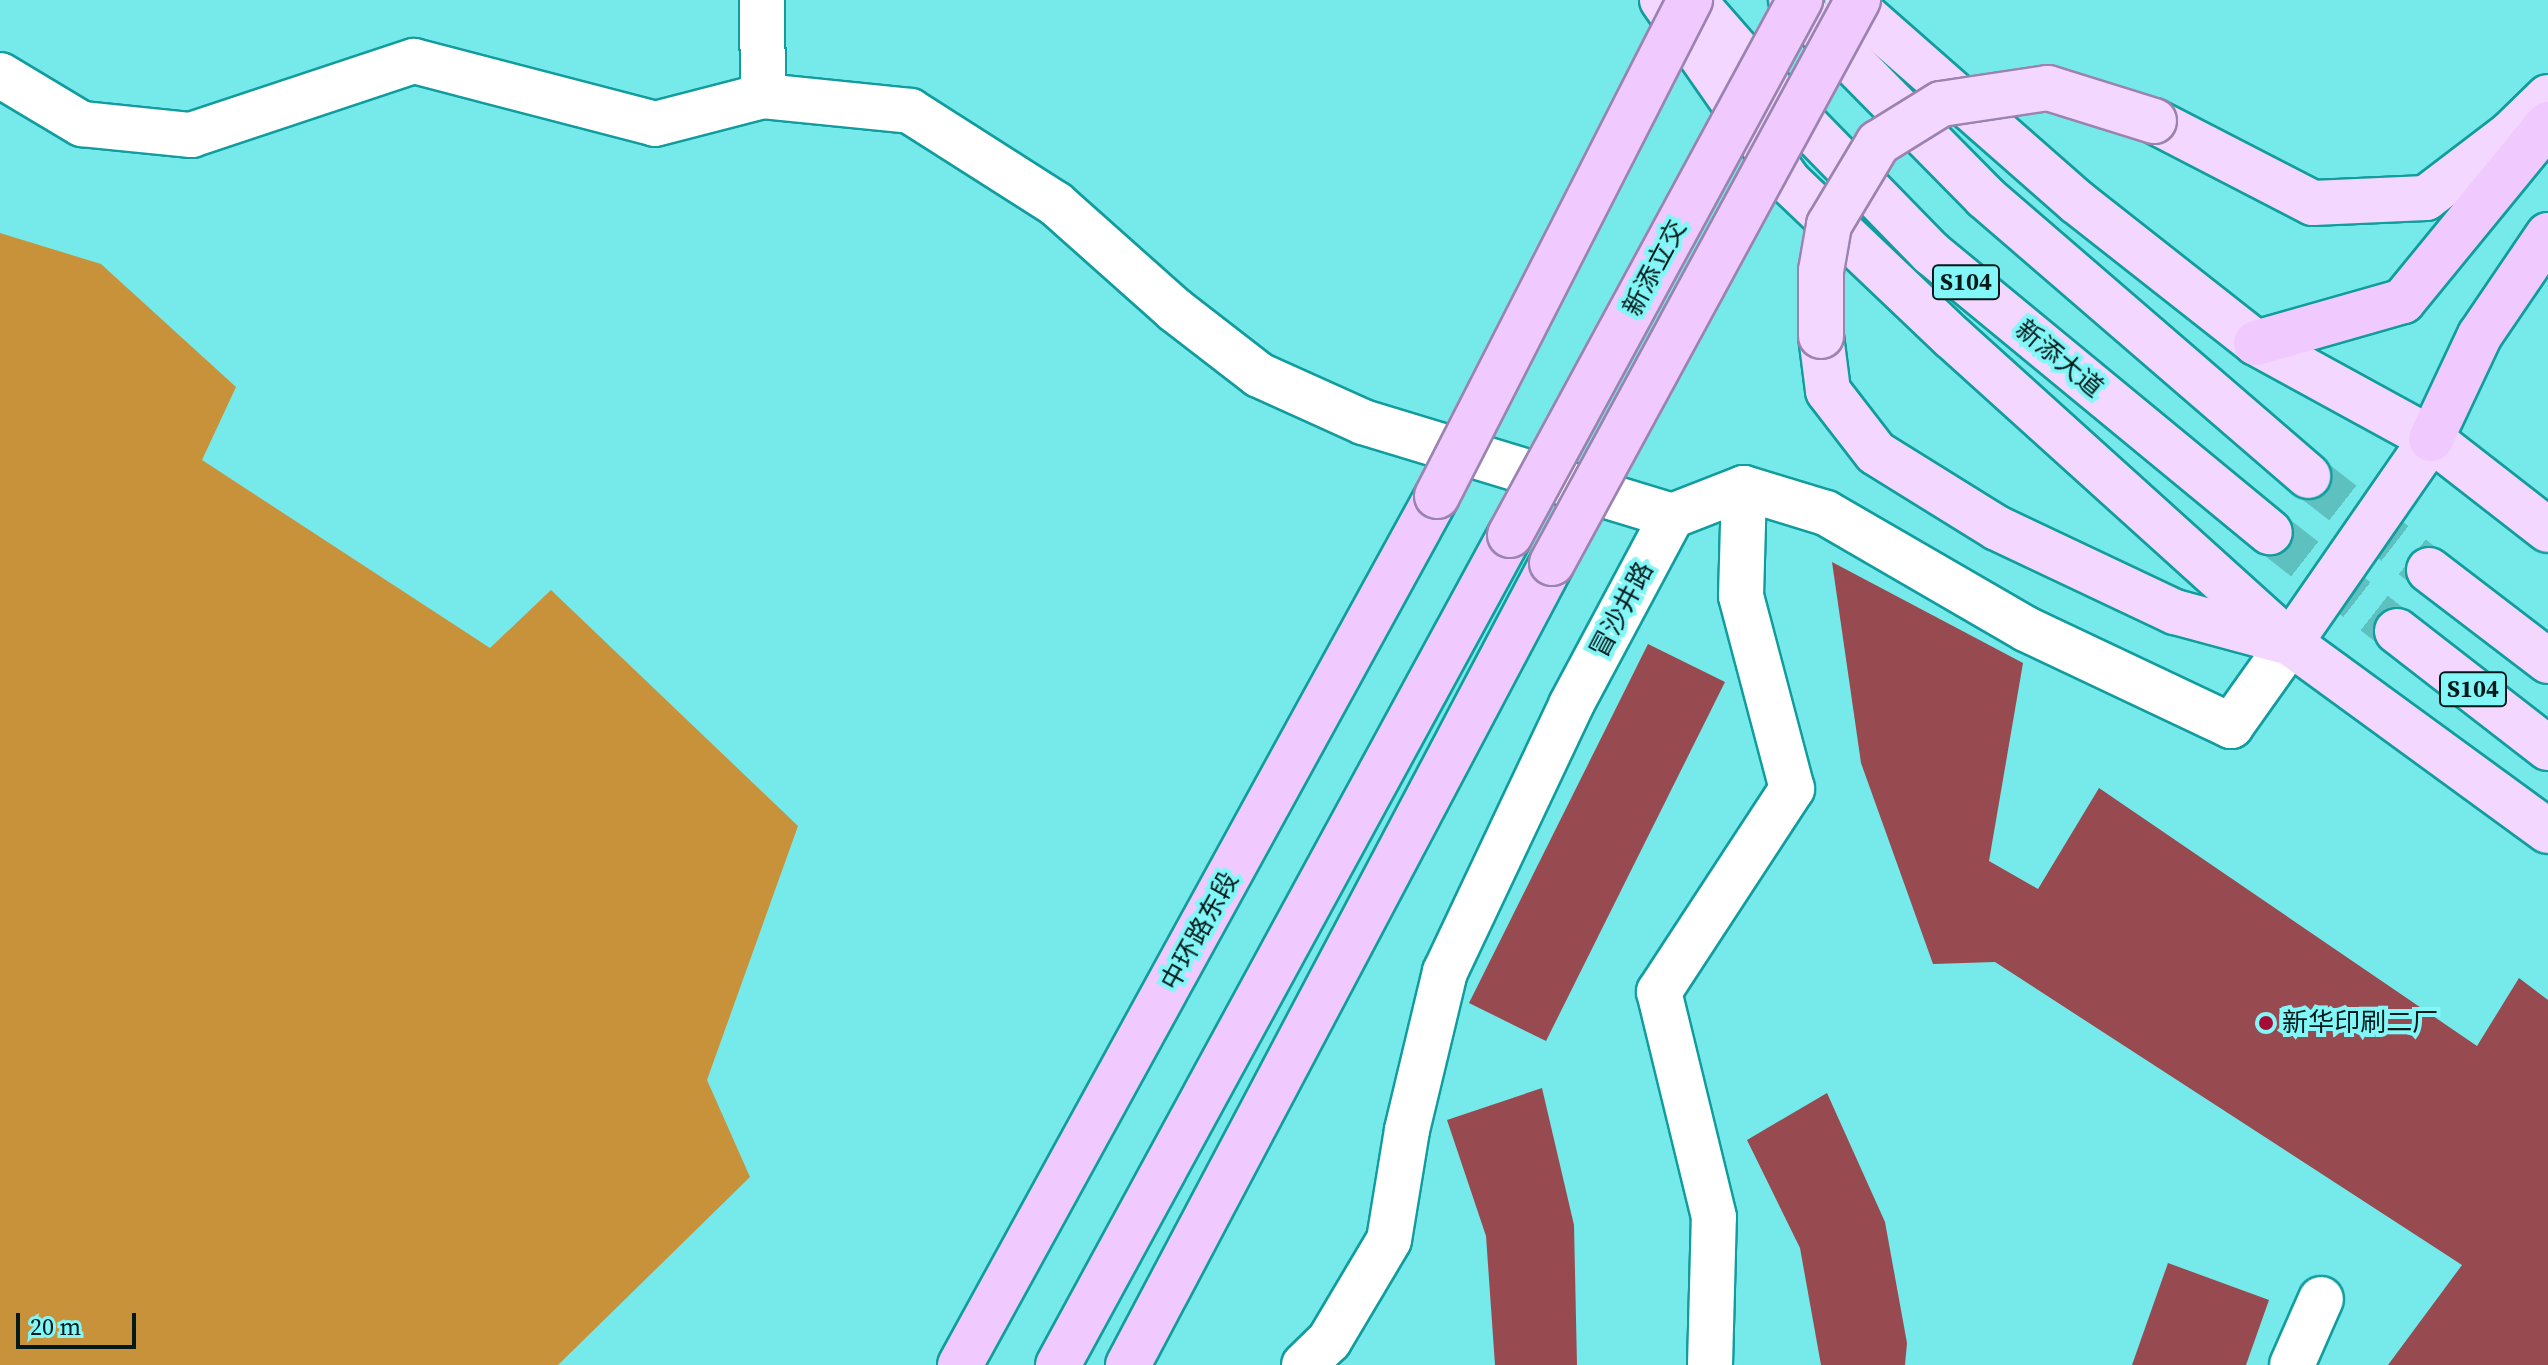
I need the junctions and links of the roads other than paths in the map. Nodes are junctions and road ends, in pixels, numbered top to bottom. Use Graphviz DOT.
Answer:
graph roads {
  1 [pos="762,0"];
  2 [pos="1662,0"];
  3 [pos="1691,0"];
  4 [pos="1791,0"];
  5 [pos="1800,0"];
  6 [pos="1847,0"];
  7 [pos="1858,0"];
  8 [pos="0,75"];
  9 [pos="763,96"];
  10 [pos="2548,97"];
  11 [pos="2548,124"];
  12 [pos="2548,235"];
  13 [pos="2256,343"];
  14 [pos="2431,439"];
  15 [pos="2308,476"];
  16 [pos="1744,488"];
  17 [pos="1672,516"];
  18 [pos="2548,530"];
  19 [pos="2270,532"];
  20 [pos="2429,570"];
  21 [pos="2397,631"];
  22 [pos="2290,643"];
  23 [pos="2548,661"];
  24 [pos="2548,748"];
  25 [pos="2548,831"];
  26 [pos="2321,1299"];
  27 [pos="960,1365"];
  28 [pos="1058,1365"];
  29 [pos="1128,1365"];
  30 [pos="1304,1365"];
  31 [pos="1710,1365"];
  32 [pos="2292,1365"];
  1 -- 9 [label="street"];
  2 -- 22 [label="main road"];
  3 -- 19 [label="main road, 新添大道 / S104"];
  3 -- 27 [label="highway, 中环路东段, bridge"];
  4 -- 15 [label="main road, S104"];
  5 -- 28 [label="highway, 新添立交, bridge"];
  6 -- 13 [label="main road"];
  7 -- 29 [label="highway, bridge"];
  8 -- 9 [label="street"];
  9 -- 17 [label="street"];
  10 -- 22 [label="main road, bridge"];
  11 -- 13 [label="highway"];
  12 -- 14 [label="highway"];
  13 -- 14 [label="main road"];
  14 -- 18 [label="main road"];
  14 -- 22 [label="main road"];
  16 -- 17 [label="street"];
  16 -- 22 [label="street"];
  16 -- 31 [label="street"];
  17 -- 30 [label="street, 冒沙井路"];
  20 -- 23 [label="main road, S104"];
  21 -- 24 [label="main road, S104"];
  22 -- 25 [label="main road"];
  26 -- 32 [label="street"];
}
